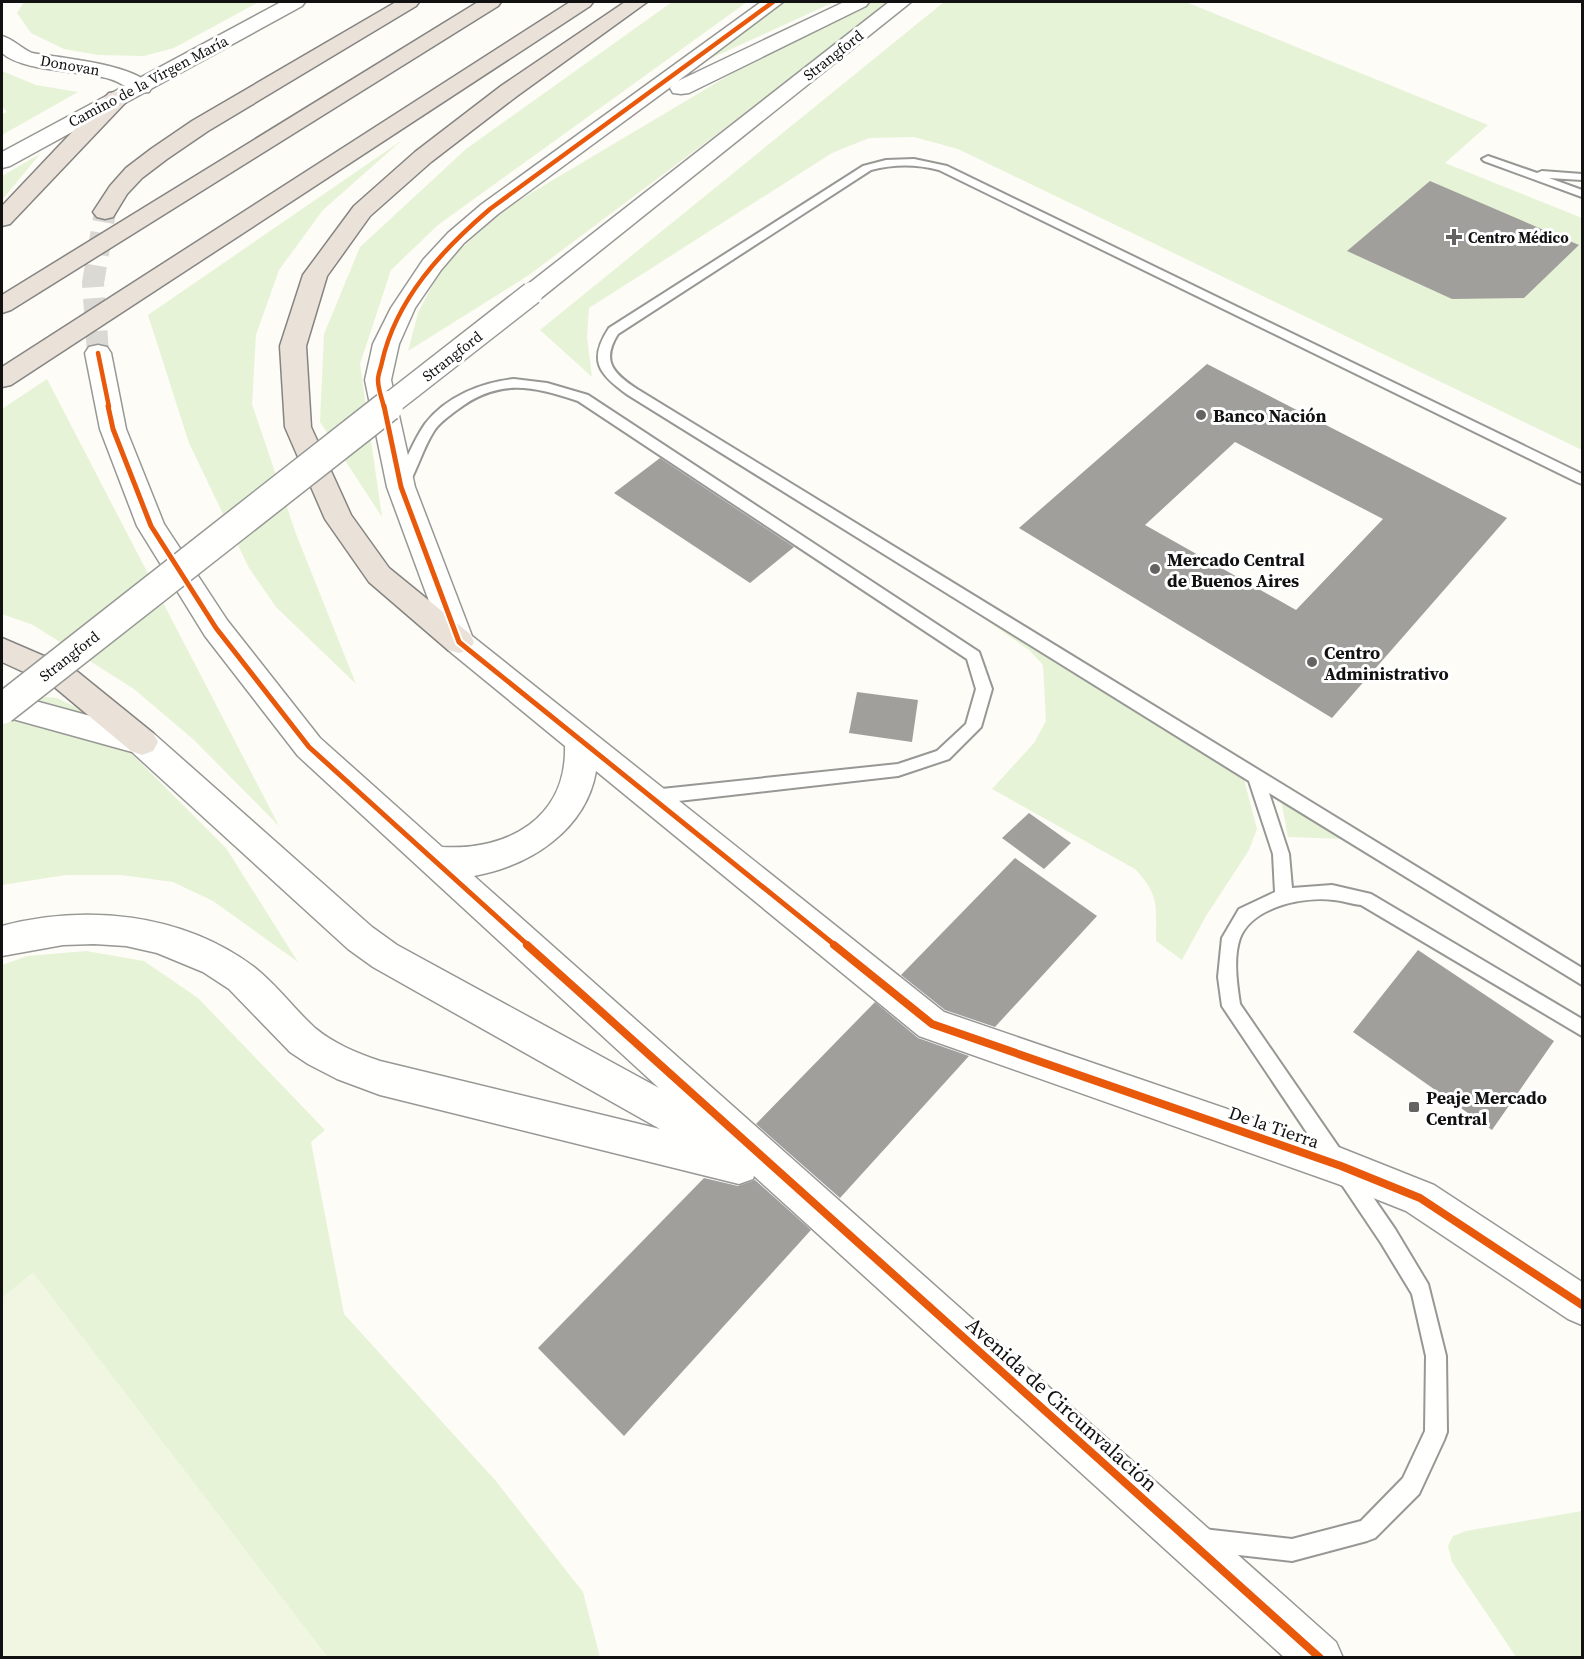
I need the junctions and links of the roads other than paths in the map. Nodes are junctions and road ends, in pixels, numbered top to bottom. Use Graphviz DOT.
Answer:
graph roads {
  1 [pos="295,2"];
  2 [pos="409,2"];
  3 [pos="491,2"];
  4 [pos="583,2"];
  5 [pos="637,2"];
  6 [pos="773,2"];
  7 [pos="860,2"];
  8 [pos="901,2"];
  9 [pos="2,42"];
  10 [pos="141,87"];
  11 [pos="117,98"];
  12 [pos="604,126"];
  13 [pos="1488,159"];
  14 [pos="2,161"];
  15 [pos="1526,173"];
  16 [pos="1582,177"];
  17 [pos="1582,194"];
  18 [pos="105,212"];
  19 [pos="2,219"];
  20 [pos="2,305"];
  21 [pos="98,353"];
  22 [pos="2,379"];
  23 [pos="1582,479"];
  24 [pos="400,487"];
  25 [pos="459,642"];
  26 [pos="2,649"];
  27 [pos="2,704"];
  28 [pos="2,710"];
  29 [pos="581,740"];
  30 [pos="142,742"];
  31 [pos="1256,778"];
  32 [pos="652,797"];
  33 [pos="435,861"];
  34 [pos="1284,896"];
  35 [pos="2,941"];
  36 [pos="1582,977"];
  37 [pos="1582,1028"];
  38 [pos="1341,1166"];
  39 [pos="782,1176"];
  40 [pos="1582,1305"];
  41 [pos="1187,1538"];
  42 [pos="1320,1658"];
  1 -- 10 [label="street, Camino de la Virgen María"];
  2 -- 18 [label="highway"];
  3 -- 20 [label="highway"];
  4 -- 22 [label="highway"];
  5 -- 25 [label="highway"];
  6 -- 12 [label="street"];
  7 -- 12 [label="street"];
  8 -- 28 [label="street, Strangford, bridge"];
  9 -- 10 [label="street, Donovan"];
  10 -- 11 [label="street, Camino de la Virgen María"];
  11 -- 14 [label="street, Camino de la Virgen María"];
  11 -- 19 [label="highway"];
  12 -- 24 [label="street"];
  13 -- 15 [label="lane"];
  15 -- 16 [label="lane"];
  15 -- 17 [label="lane"];
  21 -- 33 [label="street"];
  23 -- 31 [label="lane"];
  24 -- 25 [label="street"];
  24 -- 32 [label="lane"];
  25 -- 29 [label="street, De la Tierra"];
  26 -- 30 [label="highway"];
  27 -- 30 [label="street"];
  29 -- 32 [label="street, De la Tierra"];
  29 -- 33 [label="street"];
  30 -- 39 [label="street"];
  31 -- 34 [label="lane"];
  31 -- 36 [label="lane"];
  32 -- 38 [label="street, De la Tierra"];
  33 -- 39 [label="street"];
  34 -- 37 [label="lane"];
  34 -- 38 [label="lane"];
  35 -- 39 [label="street"];
  38 -- 40 [label="street, De la Tierra"];
  38 -- 41 [label="lane"];
  39 -- 41 [label="street, Avenida de Circunvalación"];
  41 -- 42 [label="street, Avenida de Circunvalación"];
}
